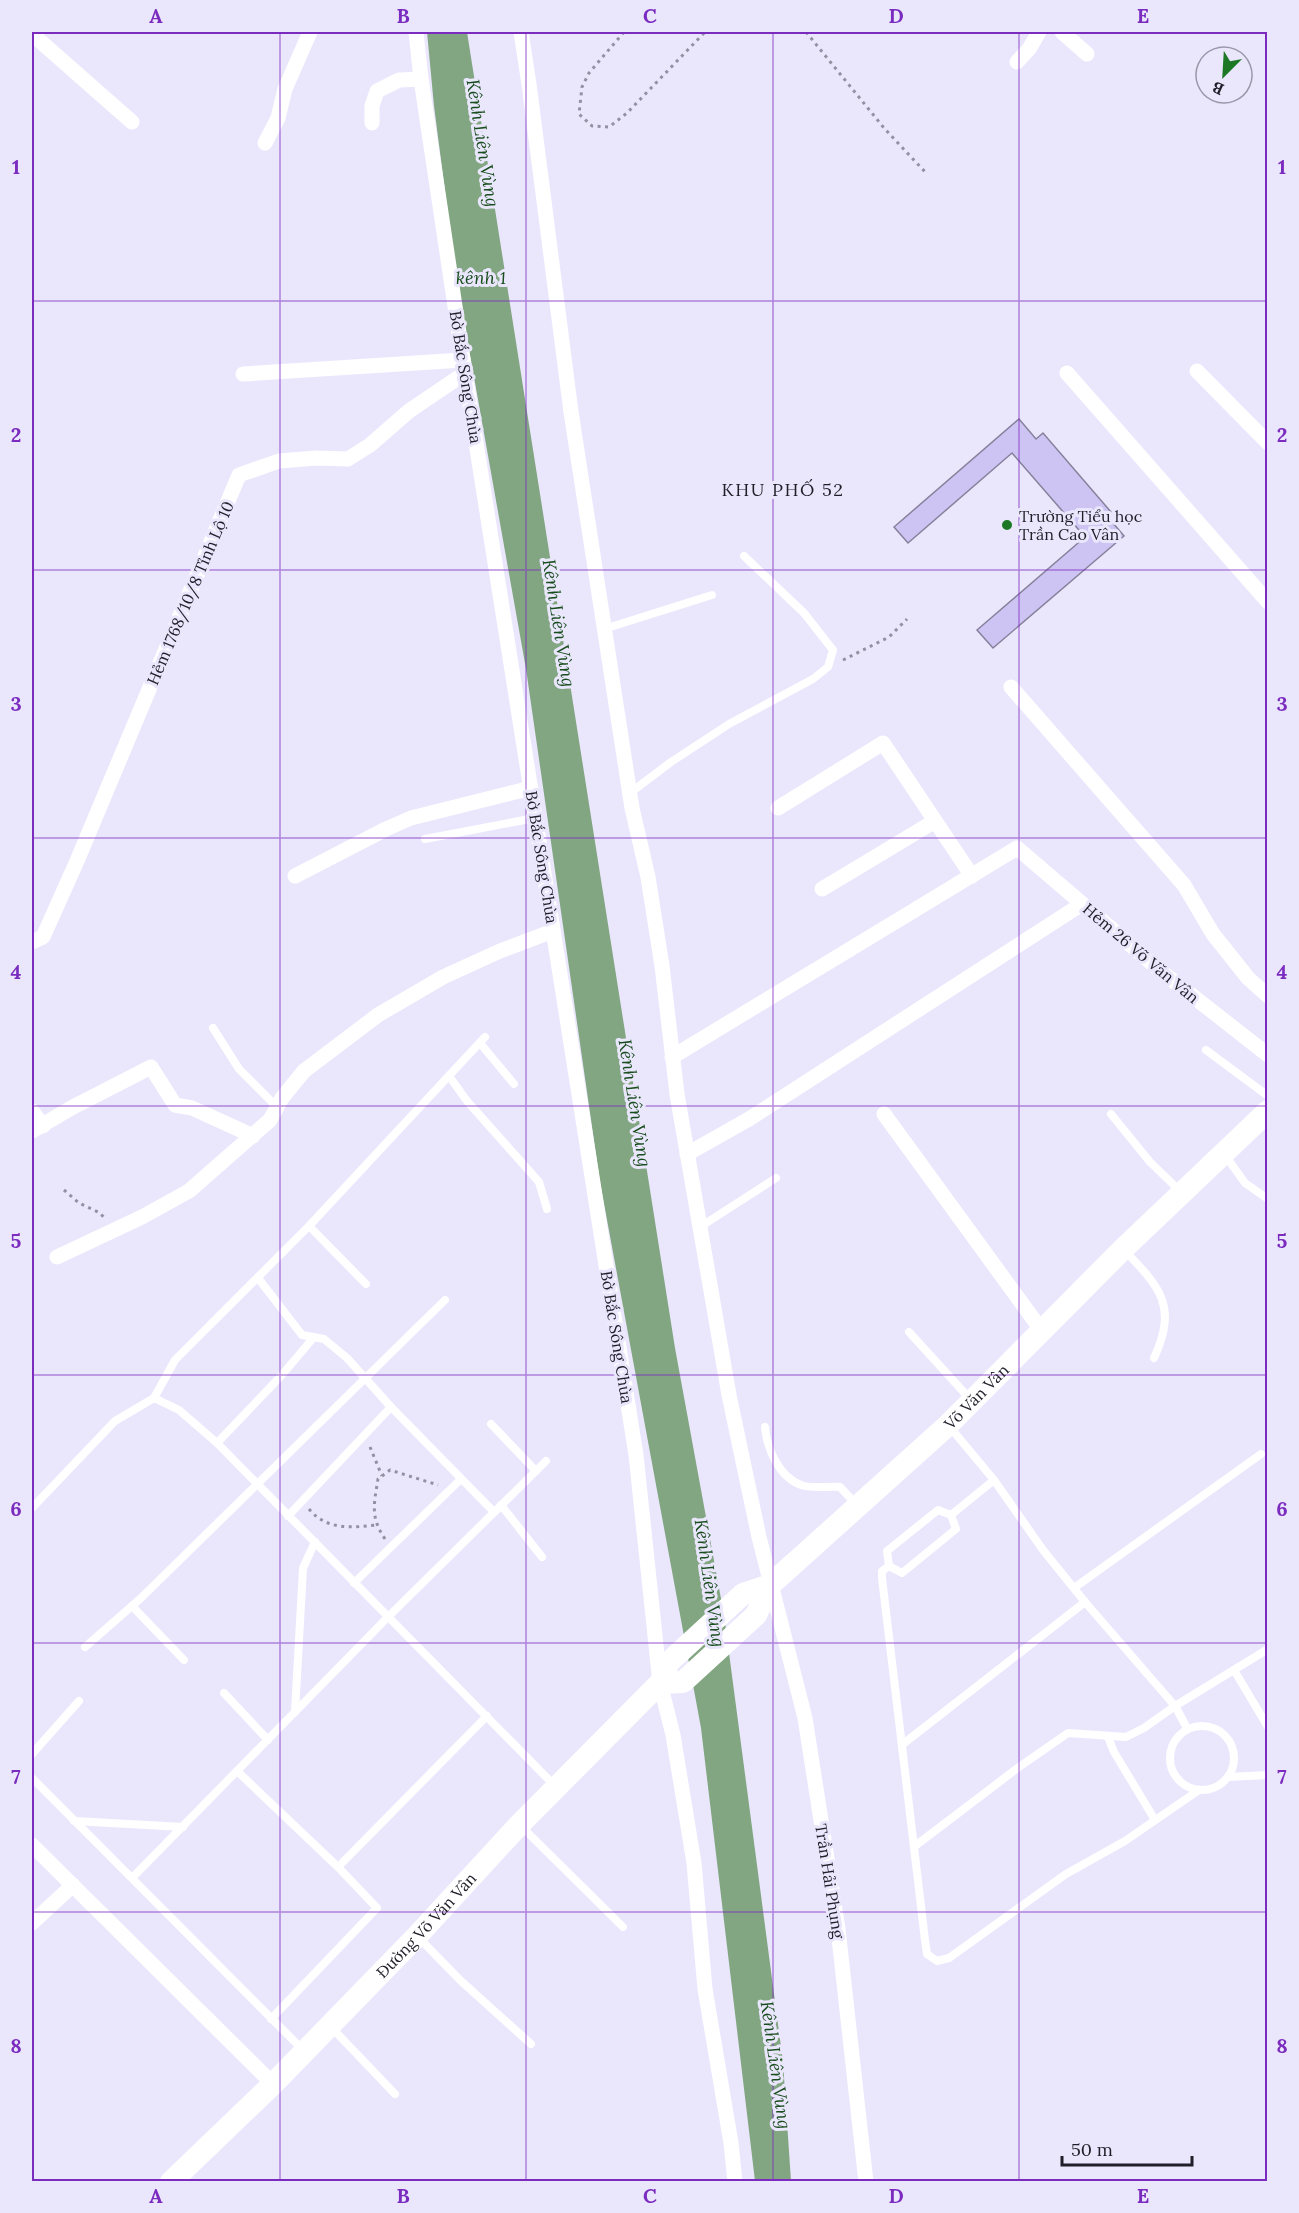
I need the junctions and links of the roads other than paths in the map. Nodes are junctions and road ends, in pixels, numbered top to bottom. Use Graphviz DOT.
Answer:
graph roads {
  1 [pos="310,32"];
  2 [pos="416,32"];
  3 [pos="520,32"];
  4 [pos="1039,32"];
  5 [pos="1062,32"];
  6 [pos="32,34"];
  7 [pos="1087,54"];
  8 [pos="1017,62"];
  9 [pos="421,79"];
  10 [pos="132,122"];
  11 [pos="372,123"];
  12 [pos="265,142"];
  13 [pos="464,367"];
  14 [pos="1197,372"];
  15 [pos="1067,373"];
  16 [pos="243,374"];
  17 [pos="1268,443"];
  18 [pos="744,556"];
  19 [pos="712,595"];
  20 [pos="1268,602"];
  21 [pos="604,629"];
  22 [pos="1011,687"];
  23 [pos="531,788"];
  24 [pos="630,793"];
  25 [pos="778,808"];
  26 [pos="536,818"];
  27 [pos="935,820"];
  28 [pos="425,839"];
  29 [pos="295,876"];
  30 [pos="972,876"];
  31 [pos="822,889"];
  32 [pos="1082,904"];
  33 [pos="553,931"];
  34 [pos="33,942"];
  35 [pos="1268,996"];
  36 [pos="213,1028"];
  37 [pos="1206,1050"];
  38 [pos="1268,1054"];
  39 [pos="672,1057"];
  40 [pos="449,1076"];
  41 [pos="514,1084"];
  42 [pos="1268,1096"];
  43 [pos="277,1107"];
  44 [pos="32,1111"];
  45 [pos="1268,1111"];
  46 [pos="884,1114"];
  47 [pos="1111,1114"];
  48 [pos="37,1128"];
  49 [pos="253,1136"];
  50 [pos="1224,1153"];
  51 [pos="687,1154"];
  52 [pos="776,1178"];
  53 [pos="1182,1192"];
  54 [pos="1268,1199"];
  55 [pos="547,1209"];
  56 [pos="309,1226"];
  57 [pos="699,1227"];
  58 [pos="1123,1249"];
  59 [pos="57,1257"];
  60 [pos="258,1278"];
  61 [pos="366,1284"];
  62 [pos="445,1300"];
  63 [pos="1042,1331"];
  64 [pos="909,1332"];
  65 [pos="314,1337"];
  66 [pos="1154,1358"];
  67 [pos="366,1380"];
  68 [pos="154,1398"];
  69 [pos="972,1401"];
  70 [pos="391,1407"];
  71 [pos="491,1424"];
  72 [pos="948,1425"];
  73 [pos="765,1427"];
  74 [pos="217,1443"];
  75 [pos="1261,1454"];
  76 [pos="546,1461"];
  77 [pos="536,1471"];
  78 [pos="461,1479"];
  79 [pos="994,1480"];
  80 [pos="257,1485"];
  81 [pos="501,1505"];
  82 [pos="857,1506"];
  83 [pos="32,1508"];
  84 [pos="494,1512"];
  85 [pos="951,1515"];
  86 [pos="288,1516"];
  87 [pos="315,1542"];
  88 [pos="542,1557"];
  89 [pos="889,1566"];
  90 [pos="354,1583"];
  91 [pos="770,1585"];
  92 [pos="1074,1588"];
  93 [pos="1085,1602"];
  94 [pos="132,1606"];
  95 [pos="388,1617"];
  96 [pos="85,1647"];
  97 [pos="1268,1650"];
  98 [pos="184,1660"];
  99 [pos="669,1662"];
  100 [pos="1234,1670"];
  101 [pos="660,1683"];
  102 [pos="224,1693"];
  103 [pos="79,1701"];
  104 [pos="1175,1706"];
  105 [pos="295,1712"];
  106 [pos="487,1716"];
  107 [pos="1268,1727"];
  108 [pos="1187,1728"];
  109 [pos="1108,1737"];
  110 [pos="268,1740"];
  111 [pos="903,1744"];
  112 [pos="32,1754"];
  113 [pos="237,1771"];
  114 [pos="1268,1774"];
  115 [pos="1228,1777"];
  116 [pos="32,1778"];
  117 [pos="556,1786"];
  118 [pos="1199,1790"];
  119 [pos="1155,1820"];
  120 [pos="74,1821"];
  121 [pos="519,1824"];
  122 [pos="183,1827"];
  123 [pos="915,1846"];
  124 [pos="33,1849"];
  125 [pos="338,1867"];
  126 [pos="132,1878"];
  127 [pos="73,1885"];
  128 [pos="32,1923"];
  129 [pos="623,1927"];
  130 [pos="417,1936"];
  131 [pos="271,2019"];
  132 [pos="330,2026"];
  133 [pos="531,2044"];
  134 [pos="304,2052"];
  135 [pos="273,2084"];
  136 [pos="395,2094"];
  137 [pos="171,2181"];
  138 [pos="735,2181"];
  139 [pos="866,2181"];
  1 -- 12 [label="street"];
  2 -- 9 [label="street, Bờ Bắc Sông Chùa"];
  3 -- 21 [label="street, Trần Hải Phụng"];
  4 -- 8 [label="street"];
  5 -- 7 [label="street"];
  6 -- 10 [label="street"];
  9 -- 11 [label="street"];
  9 -- 13 [label="street, Bờ Bắc Sông Chùa"];
  13 -- 16 [label="street"];
  13 -- 23 [label="street, Bờ Bắc Sông Chùa"];
  13 -- 34 [label="street, Hẻm 1768/10/8 Tỉnh Lộ 10"];
  14 -- 17 [label="street"];
  15 -- 20 [label="street"];
  18 -- 24 [label="lane"];
  19 -- 21 [label="lane"];
  21 -- 24 [label="street, Trần Hải Phụng"];
  22 -- 35 [label="street"];
  23 -- 26 [label="street, Bờ Bắc Sông Chùa"];
  23 -- 29 [label="street"];
  24 -- 39 [label="street, Trần Hải Phụng"];
  25 -- 27 [label="street"];
  26 -- 28 [label="lane"];
  26 -- 33 [label="street, Bờ Bắc Sông Chùa"];
  27 -- 30 [label="street"];
  27 -- 31 [label="street"];
  30 -- 32 [label="street, Hẻm 26 Võ Văn Vân"];
  30 -- 39 [label="street"];
  32 -- 38 [label="street, Hẻm 26 Võ Văn Vân"];
  32 -- 51 [label="street"];
  33 -- 43 [label="street"];
  33 -- 101 [label="street, Bờ Bắc Sông Chùa"];
  36 -- 43 [label="lane"];
  37 -- 42 [label="lane"];
  39 -- 51 [label="street, Trần Hải Phụng"];
  40 -- 41 [label="lane"];
  40 -- 55 [label="lane"];
  40 -- 56 [label="lane"];
  43 -- 49 [label="street"];
  44 -- 48 [label="street"];
  45 -- 50 [label="street, Võ Văn Vân"];
  46 -- 63 [label="street"];
  47 -- 53 [label="lane"];
  48 -- 49 [label="street"];
  49 -- 59 [label="street"];
  50 -- 53 [label="street, Võ Văn Vân"];
  50 -- 54 [label="lane"];
  51 -- 57 [label="street, Trần Hải Phụng"];
  52 -- 57 [label="lane"];
  53 -- 58 [label="street, Võ Văn Vân"];
  56 -- 60 [label="lane"];
  56 -- 61 [label="lane"];
  57 -- 91 [label="street, Trần Hải Phụng"];
  58 -- 63 [label="street, Võ Văn Vân"];
  58 -- 66 [label="lane"];
  60 -- 65 [label="lane"];
  60 -- 68 [label="lane"];
  62 -- 67 [label="lane"];
  63 -- 69 [label="street, Võ Văn Vân"];
  64 -- 69 [label="lane"];
  65 -- 67 [label="lane"];
  65 -- 74 [label="lane"];
  67 -- 70 [label="lane"];
  67 -- 80 [label="lane"];
  68 -- 74 [label="lane"];
  68 -- 83 [label="lane"];
  69 -- 72 [label="street, Võ Văn Vân"];
  70 -- 78 [label="lane"];
  70 -- 86 [label="lane"];
  71 -- 77 [label="lane"];
  72 -- 79 [label="lane"];
  72 -- 82 [label="street, Võ Văn Vân"];
  73 -- 82 [label="lane"];
  74 -- 80 [label="lane"];
  75 -- 92 [label="lane"];
  76 -- 77 [label="lane"];
  77 -- 81 [label="lane"];
  78 -- 84 [label="lane"];
  78 -- 90 [label="lane"];
  79 -- 85 [label="lane"];
  79 -- 92 [label="lane"];
  80 -- 86 [label="lane"];
  80 -- 94 [label="lane"];
  81 -- 84 [label="lane"];
  81 -- 88 [label="lane"];
  82 -- 91 [label="street, Võ Văn Vân"];
  84 -- 95 [label="lane"];
  85 -- 89 [label="lane"];
  85 -- 89 [label="lane"];
  86 -- 87 [label="lane"];
  87 -- 90 [label="lane"];
  87 -- 105 [label="lane"];
  89 -- 111 [label="lane"];
  90 -- 95 [label="lane"];
  91 -- 99 [label="street, Võ Văn Vân"];
  91 -- 101 [label="street"];
  91 -- 139 [label="street, Trần Hải Phụng"];
  92 -- 93 [label="lane"];
  93 -- 104 [label="lane"];
  93 -- 111 [label="lane"];
  94 -- 96 [label="lane"];
  94 -- 98 [label="lane"];
  95 -- 105 [label="lane"];
  95 -- 106 [label="lane"];
  97 -- 100 [label="lane"];
  99 -- 101 [label="street, Đường Võ Văn Vân"];
  100 -- 104 [label="lane"];
  100 -- 107 [label="lane"];
  101 -- 117 [label="street, Đường Võ Văn Vân"];
  101 -- 138 [label="street, Bờ Bắc Sông Chùa"];
  102 -- 110 [label="lane"];
  103 -- 112 [label="lane"];
  104 -- 108 [label="lane"];
  104 -- 109 [label="lane"];
  105 -- 110 [label="lane"];
  106 -- 117 [label="lane"];
  106 -- 125 [label="lane"];
  108 -- 115 [label="lane"];
  108 -- 118 [label="lane"];
  109 -- 119 [label="lane"];
  109 -- 123 [label="lane"];
  110 -- 113 [label="lane"];
  111 -- 123 [label="lane"];
  113 -- 122 [label="lane"];
  113 -- 125 [label="lane"];
  114 -- 115 [label="lane"];
  115 -- 118 [label="lane"];
  116 -- 120 [label="lane"];
  117 -- 121 [label="street, Đường Võ Văn Vân"];
  118 -- 119 [label="lane"];
  119 -- 123 [label="lane"];
  120 -- 122 [label="lane"];
  120 -- 126 [label="lane"];
  121 -- 129 [label="lane"];
  121 -- 130 [label="street, Đường Võ Văn Vân"];
  122 -- 126 [label="lane"];
  124 -- 127 [label="street"];
  125 -- 131 [label="lane"];
  126 -- 131 [label="lane"];
  127 -- 128 [label="street"];
  127 -- 135 [label="street"];
  130 -- 132 [label="street, Đường Võ Văn Vân"];
  130 -- 133 [label="lane"];
  131 -- 134 [label="lane"];
  132 -- 134 [label="street, Đường Võ Văn Vân"];
  132 -- 136 [label="lane"];
  134 -- 135 [label="street, Đường Võ Văn Vân"];
  135 -- 137 [label="street, Đường Võ Văn Vân"];
}
